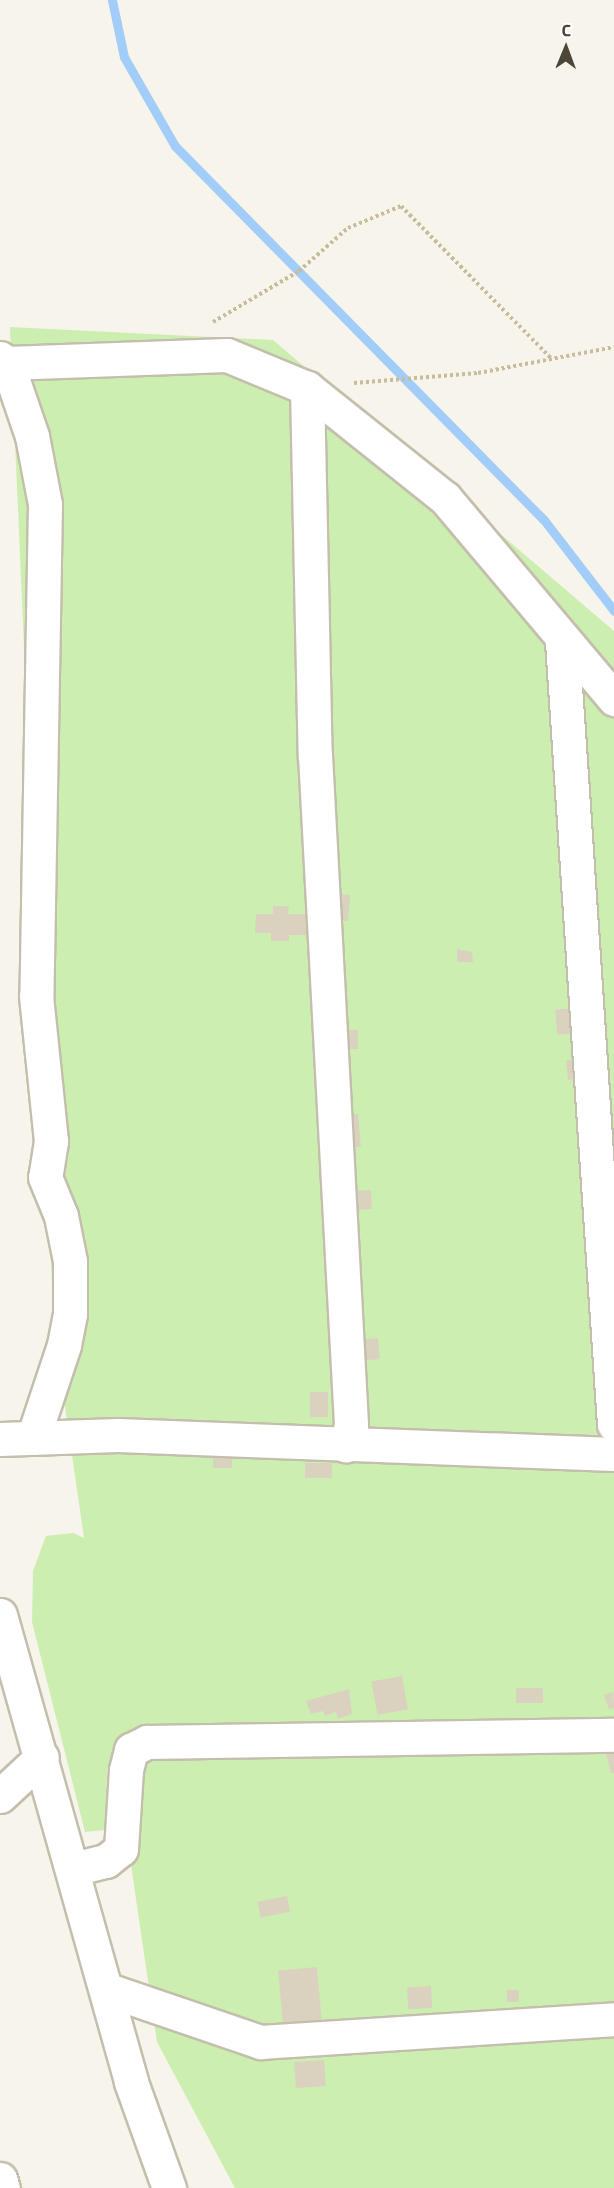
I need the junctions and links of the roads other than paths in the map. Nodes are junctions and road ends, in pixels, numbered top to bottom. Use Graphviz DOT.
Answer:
graph roads {
  1 [pos="3,360"];
  2 [pos="307,388"];
  3 [pos="562,641"];
  4 [pos="614,699"];
  5 [pos="614,1424"];
  6 [pos="33,1438"];
  7 [pos="0,1439"];
  8 [pos="346,1445"];
  9 [pos="614,1454"];
  10 [pos="0,1615"];
  11 [pos="614,1735"];
  12 [pos="42,1757"];
  13 [pos="0,1796"];
  14 [pos="73,1869"];
  15 [pos="108,1990"];
  16 [pos="614,2019"];
  17 [pos="0,2180"];
  18 [pos="3,2188"];
  19 [pos="170,2188"];
  1 -- 2 [label="lane"];
  1 -- 6 [label="lane"];
  2 -- 3 [label="lane"];
  2 -- 8 [label="lane"];
  3 -- 4 [label="lane"];
  3 -- 5 [label="lane"];
  6 -- 7 [label="lane"];
  6 -- 8 [label="lane"];
  8 -- 9 [label="lane"];
  10 -- 12 [label="lane"];
  11 -- 14 [label="lane"];
  12 -- 13 [label="lane"];
  12 -- 14 [label="lane"];
  14 -- 15 [label="lane"];
  15 -- 16 [label="lane"];
  15 -- 19 [label="lane"];
  17 -- 18 [label="lane"];
}
